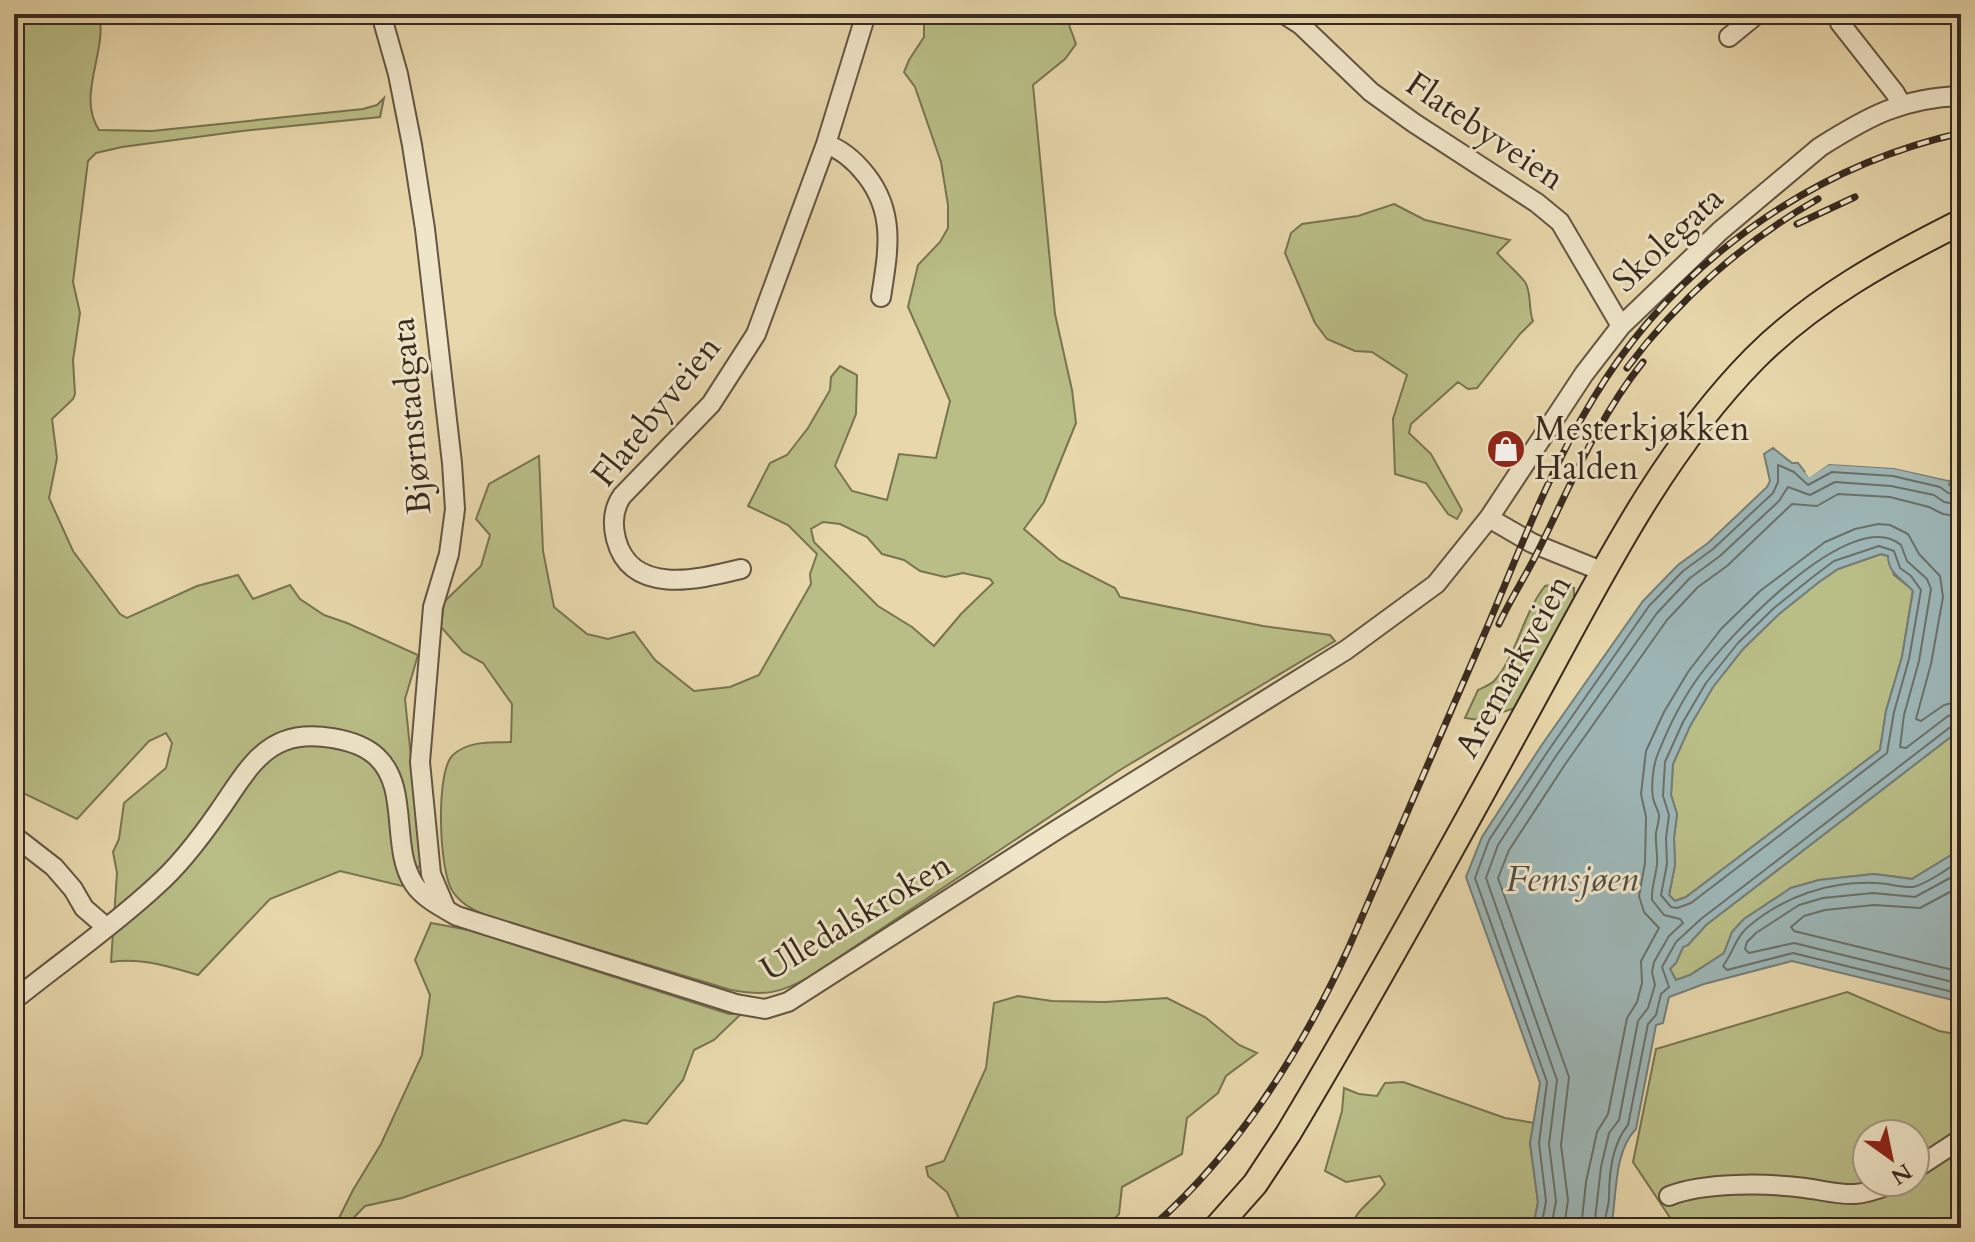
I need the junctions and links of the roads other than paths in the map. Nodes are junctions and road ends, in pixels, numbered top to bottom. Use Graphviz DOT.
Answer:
graph roads {
  1 [pos="381,14"];
  2 [pos="866,14"];
  3 [pos="1284,14"];
  4 [pos="1757,14"];
  5 [pos="1838,14"];
  6 [pos="1729,37"];
  7 [pos="1961,96"];
  8 [pos="1901,104"];
  9 [pos="826,144"];
  10 [pos="1961,222"];
  11 [pos="881,297"];
  12 [pos="1621,326"];
  13 [pos="1489,518"];
  14 [pos="741,569"];
  15 [pos="1604,572"];
  16 [pos="14,836"];
  17 [pos="445,907"];
  18 [pos="106,927"];
  19 [pos="14,1000"];
  20 [pos="1961,1139"];
  21 [pos="1931,1159"];
  22 [pos="1851,1194"];
  23 [pos="1669,1196"];
  24 [pos="1216,1228"];
  1 -- 17 [label="street, Bjørnstadgata"];
  2 -- 9 [label="street, Flatebyveien"];
  3 -- 12 [label="street, Flatebyveien"];
  4 -- 6 [label="street"];
  5 -- 8 [label="street"];
  7 -- 8 [label="street, Skolegata"];
  8 -- 12 [label="street, Skolegata"];
  9 -- 11 [label="street"];
  9 -- 14 [label="street, Flatebyveien"];
  10 -- 15 [label="main road, Aremarkveien"];
  12 -- 13 [label="street, Skolegata"];
  13 -- 15 [label="street"];
  13 -- 17 [label="street, Ulledalskroken"];
  15 -- 24 [label="main road, Aremarkveien"];
  16 -- 18 [label="street"];
  17 -- 18 [label="street, Ulledalskroken"];
  18 -- 19 [label="street, Ulledalskroken"];
  20 -- 21 [label="street"];
  22 -- 23 [label="street"];
}
